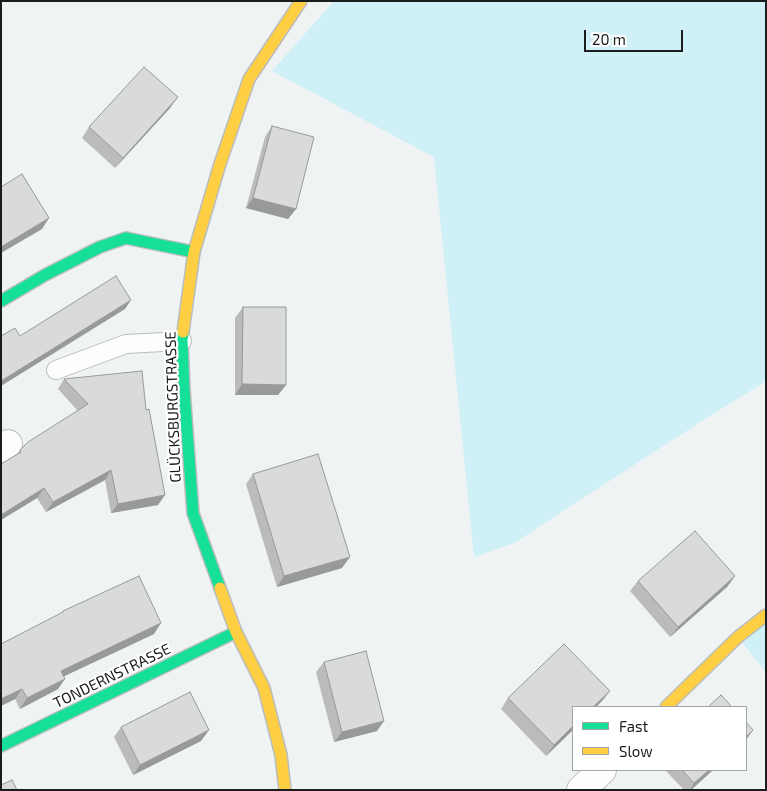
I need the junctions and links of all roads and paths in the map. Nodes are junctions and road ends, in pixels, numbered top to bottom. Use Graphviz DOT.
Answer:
graph roads {
  1 [pos="301,1"];
  2 [pos="194,252"];
  3 [pos="1,301"];
  4 [pos="182,341"];
  5 [pos="56,370"];
  6 [pos="766,615"];
  7 [pos="236,632"];
  8 [pos="667,706"];
  9 [pos="1,746"];
  10 [pos="601,771"];
  11 [pos="285,790"];
  12 [pos="581,790"];
  1 -- 2 [label="street, GLÜCKSBURGSTRASSE"];
  2 -- 3 [label="street"];
  2 -- 4 [label="street, GLÜCKSBURGSTRASSE"];
  4 -- 5 [label="lane"];
  4 -- 7 [label="street, GLÜCKSBURGSTRASSE"];
  6 -- 8 [label="street"];
  7 -- 9 [label="street, TONDERNSTRASSE"];
  7 -- 11 [label="street, GLÜCKSBURGSTRASSE"];
  10 -- 12 [label="street"];
}
